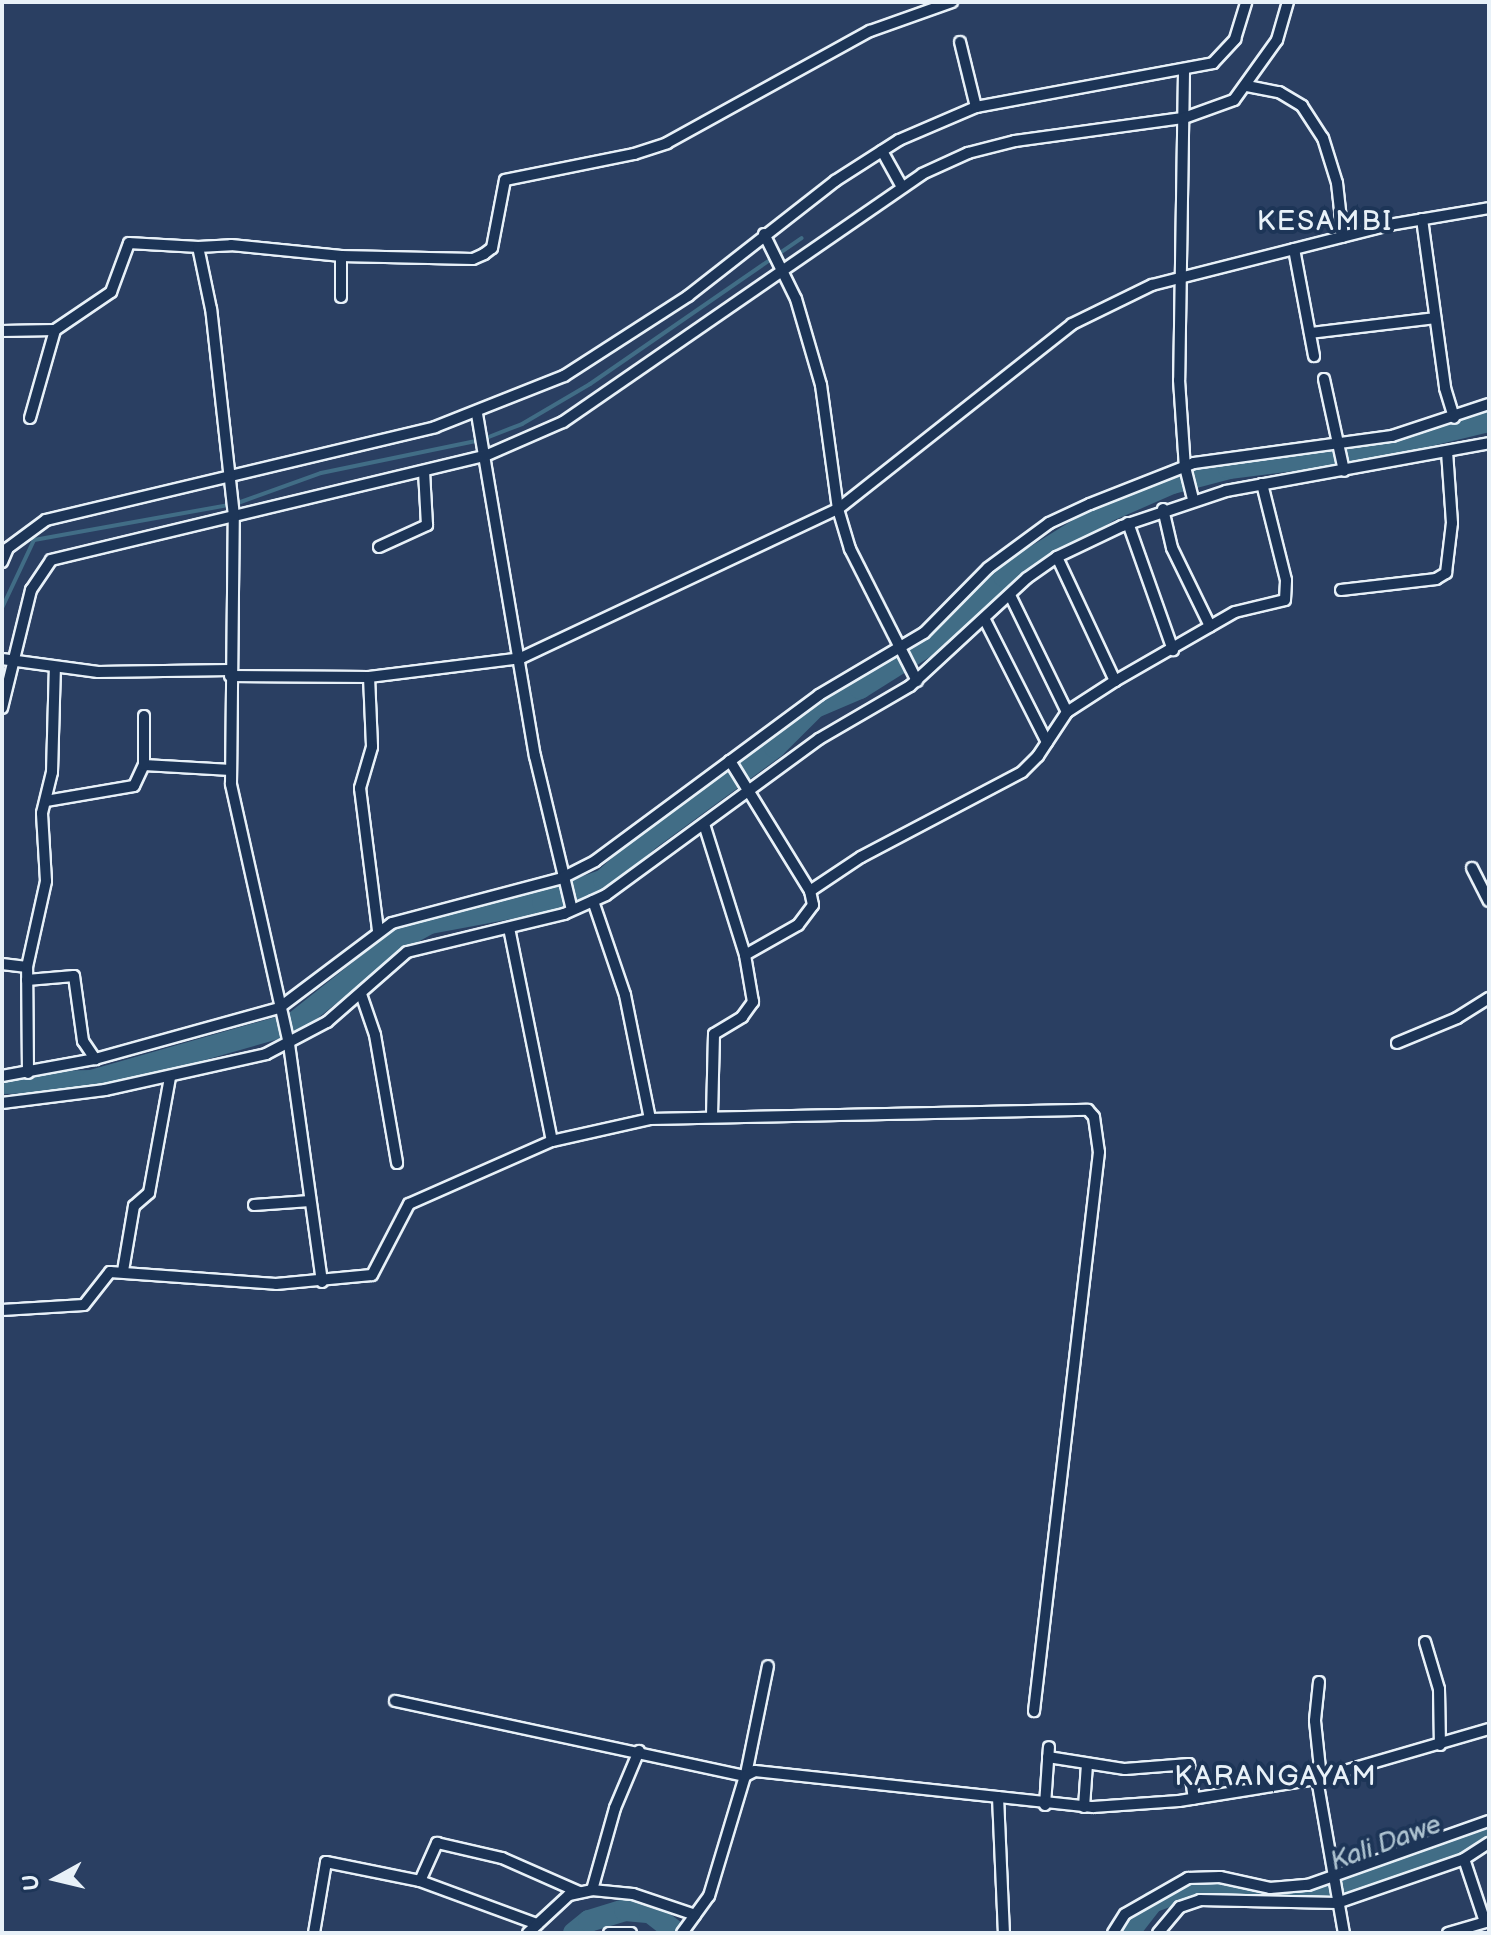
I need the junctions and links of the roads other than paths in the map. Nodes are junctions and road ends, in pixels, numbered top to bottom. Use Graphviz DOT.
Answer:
graph roads {
  1 [pos="952,2"];
  2 [pos="1246,2"];
  3 [pos="1288,2"];
  4 [pos="960,42"];
  5 [pos="1184,72"];
  6 [pos="1247,86"];
  7 [pos="976,107"];
  8 [pos="1184,116"];
  9 [pos="882,151"];
  10 [pos="902,187"];
  11 [pos="1489,208"];
  12 [pos="1422,219"];
  13 [pos="1343,237"];
  14 [pos="767,239"];
  15 [pos="198,247"];
  16 [pos="1294,249"];
  17 [pos="341,256"];
  18 [pos="784,270"];
  19 [pos="1182,274"];
  20 [pos="341,297"];
  21 [pos="1435,318"];
  22 [pos="55,330"];
  23 [pos="2,331"];
  24 [pos="1310,333"];
  25 [pos="1314,356"];
  26 [pos="1324,379"];
  27 [pos="1489,404"];
  28 [pos="478,417"];
  29 [pos="30,418"];
  30 [pos="1454,418"];
  31 [pos="1489,443"];
  32 [pos="1340,447"];
  33 [pos="1447,451"];
  34 [pos="484,453"];
  35 [pos="1185,467"];
  36 [pos="1344,468"];
  37 [pos="424,471"];
  38 [pos="228,481"];
  39 [pos="1262,484"];
  40 [pos="1192,496"];
  41 [pos="838,509"];
  42 [pos="1163,509"];
  43 [pos="234,514"];
  44 [pos="1128,523"];
  45 [pos="379,547"];
  46 [pos="1057,557"];
  47 [pos="2,562"];
  48 [pos="1341,590"];
  49 [pos="1010,595"];
  50 [pos="985,620"];
  51 [pos="1210,626"];
  52 [pos="1173,650"];
  53 [pos="899,652"];
  54 [pos="521,658"];
  55 [pos="10,660"];
  56 [pos="55,667"];
  57 [pos="230,673"];
  58 [pos="369,677"];
  59 [pos="914,677"];
  60 [pos="1115,681"];
  61 [pos="2,708"];
  62 [pos="1067,712"];
  63 [pos="144,716"];
  64 [pos="1047,742"];
  65 [pos="144,765"];
  66 [pos="732,766"];
  67 [pos="231,770"];
  68 [pos="749,791"];
  69 [pos="46,801"];
  70 [pos="704,824"];
  71 [pos="1472,868"];
  72 [pos="563,881"];
  73 [pos="810,891"];
  74 [pos="593,901"];
  75 [pos="1489,901"];
  76 [pos="572,907"];
  77 [pos="509,928"];
  78 [pos="378,931"];
  79 [pos="745,955"];
  80 [pos="2,964"];
  81 [pos="27,967"];
  82 [pos="27,980"];
  83 [pos="361,994"];
  84 [pos="1489,998"];
  85 [pos="280,1010"];
  86 [pos="288,1040"];
  87 [pos="1397,1043"];
  88 [pos="95,1059"];
  89 [pos="28,1073"];
  90 [pos="2,1076"];
  91 [pos="170,1078"];
  92 [pos="2,1103"];
  93 [pos="712,1116"];
  94 [pos="650,1119"];
  95 [pos="552,1141"];
  96 [pos="397,1163"];
  97 [pos="310,1201"];
  98 [pos="254,1205"];
  99 [pos="123,1271"];
  100 [pos="322,1282"];
  101 [pos="2,1310"];
  102 [pos="1425,1642"];
  103 [pos="768,1666"];
  104 [pos="1319,1682"];
  105 [pos="395,1701"];
  106 [pos="1034,1711"];
  107 [pos="1489,1729"];
  108 [pos="1440,1745"];
  109 [pos="639,1751"];
  110 [pos="1087,1764"];
  111 [pos="746,1775"];
  112 [pos="1319,1779"];
  113 [pos="998,1797"];
  114 [pos="1194,1799"];
  115 [pos="1045,1805"];
  116 [pos="1084,1807"];
  117 [pos="1489,1821"];
  118 [pos="1489,1843"];
  119 [pos="1464,1859"];
  120 [pos="420,1881"];
  121 [pos="1332,1883"];
  122 [pos="592,1890"];
  123 [pos="579,1892"];
  124 [pos="1336,1902"];
  125 [pos="1487,1921"];
  126 [pos="537,1924"];
  127 [pos="688,1925"];
  128 [pos="314,1933"];
  129 [pos="528,1933"];
  130 [pos="609,1933"];
  131 [pos="631,1933"];
  132 [pos="699,1933"];
  133 [pos="1004,1933"];
  134 [pos="1113,1933"];
  135 [pos="1158,1933"];
  136 [pos="1344,1933"];
  137 [pos="1448,1933"];
  1 -- 17 [label="street"];
  2 -- 5 [label="street"];
  3 -- 6 [label="street"];
  4 -- 7 [label="street"];
  5 -- 7 [label="street"];
  5 -- 8 [label="street"];
  6 -- 8 [label="street"];
  6 -- 13 [label="street"];
  7 -- 9 [label="street"];
  8 -- 10 [label="street"];
  8 -- 19 [label="street"];
  9 -- 10 [label="street"];
  9 -- 14 [label="street"];
  10 -- 18 [label="street"];
  11 -- 12 [label="street"];
  12 -- 13 [label="street"];
  12 -- 21 [label="street"];
  13 -- 16 [label="street"];
  14 -- 18 [label="street"];
  14 -- 28 [label="street"];
  15 -- 17 [label="street"];
  15 -- 22 [label="street"];
  15 -- 38 [label="street"];
  16 -- 19 [label="street"];
  16 -- 24 [label="street"];
  17 -- 20 [label="street"];
  18 -- 34 [label="street"];
  18 -- 41 [label="street"];
  19 -- 35 [label="street"];
  19 -- 41 [label="street"];
  21 -- 24 [label="street"];
  21 -- 30 [label="street"];
  22 -- 23 [label="street"];
  22 -- 29 [label="street"];
  24 -- 25 [label="street"];
  26 -- 32 [label="street"];
  27 -- 30 [label="street"];
  28 -- 34 [label="street"];
  28 -- 38 [label="street"];
  30 -- 32 [label="street"];
  31 -- 33 [label="street"];
  32 -- 35 [label="street"];
  32 -- 36 [label="street"];
  33 -- 36 [label="street"];
  33 -- 48 [label="street"];
  34 -- 37 [label="street"];
  34 -- 54 [label="street"];
  35 -- 40 [label="street"];
  35 -- 53 [label="street"];
  36 -- 39 [label="street"];
  37 -- 43 [label="street"];
  37 -- 45 [label="street"];
  38 -- 43 [label="street"];
  38 -- 47 [label="street"];
  39 -- 40 [label="street"];
  39 -- 51 [label="street"];
  40 -- 42 [label="street"];
  41 -- 53 [label="street"];
  41 -- 54 [label="street"];
  42 -- 44 [label="street"];
  42 -- 51 [label="street"];
  43 -- 55 [label="street"];
  43 -- 57 [label="street"];
  44 -- 46 [label="street"];
  44 -- 52 [label="street"];
  46 -- 49 [label="street"];
  46 -- 60 [label="street"];
  49 -- 50 [label="street"];
  49 -- 62 [label="street"];
  50 -- 59 [label="street"];
  50 -- 64 [label="street"];
  51 -- 52 [label="street"];
  52 -- 60 [label="street"];
  53 -- 59 [label="street"];
  53 -- 66 [label="street"];
  54 -- 58 [label="street"];
  54 -- 72 [label="street"];
  55 -- 56 [label="street"];
  55 -- 61 [label="street"];
  56 -- 57 [label="street"];
  56 -- 69 [label="street"];
  57 -- 58 [label="street"];
  57 -- 67 [label="street"];
  58 -- 78 [label="street"];
  59 -- 68 [label="street"];
  60 -- 62 [label="street"];
  62 -- 64 [label="street"];
  63 -- 65 [label="street"];
  64 -- 73 [label="street"];
  65 -- 67 [label="street"];
  65 -- 69 [label="street"];
  66 -- 68 [label="street"];
  66 -- 72 [label="street"];
  67 -- 85 [label="street"];
  68 -- 70 [label="street"];
  68 -- 73 [label="street"];
  69 -- 81 [label="street"];
  70 -- 74 [label="street"];
  70 -- 79 [label="street"];
  71 -- 75 [label="street"];
  72 -- 76 [label="street"];
  72 -- 78 [label="street"];
  73 -- 79 [label="street"];
  74 -- 76 [label="street"];
  74 -- 94 [label="street"];
  76 -- 77 [label="street"];
  77 -- 83 [label="street"];
  77 -- 95 [label="street"];
  78 -- 85 [label="street"];
  79 -- 93 [label="street"];
  80 -- 81 [label="street"];
  81 -- 82 [label="street"];
  82 -- 88 [label="street"];
  82 -- 89 [label="street"];
  83 -- 86 [label="street"];
  83 -- 96 [label="street"];
  84 -- 87 [label="street"];
  85 -- 86 [label="street"];
  85 -- 88 [label="street"];
  86 -- 91 [label="street"];
  86 -- 97 [label="street"];
  88 -- 89 [label="street"];
  89 -- 90 [label="street"];
  91 -- 92 [label="street"];
  91 -- 99 [label="street"];
  93 -- 94 [label="street"];
  93 -- 106 [label="street"];
  94 -- 95 [label="street"];
  95 -- 100 [label="street"];
  97 -- 98 [label="street"];
  97 -- 100 [label="street"];
  99 -- 100 [label="street"];
  99 -- 101 [label="street"];
  102 -- 108 [label="street"];
  103 -- 111 [label="street"];
  104 -- 112 [label="street"];
  105 -- 109 [label="street"];
  107 -- 108 [label="street"];
  108 -- 112 [label="street"];
  109 -- 111 [label="street"];
  109 -- 122 [label="street"];
  110 -- 114 [label="street"];
  110 -- 115 [label="street"];
  110 -- 116 [label="street"];
  111 -- 113 [label="street"];
  111 -- 127 [label="street"];
  112 -- 114 [label="street"];
  112 -- 121 [label="street"];
  113 -- 115 [label="street"];
  113 -- 133 [label="street"];
  114 -- 116 [label="street"];
  115 -- 116 [label="street"];
  117 -- 121 [label="street"];
  118 -- 119 [label="street"];
  119 -- 124 [label="street"];
  119 -- 125 [label="street"];
  120 -- 123 [label="street"];
  120 -- 126 [label="street"];
  120 -- 128 [label="street"];
  121 -- 124 [label="street"];
  121 -- 134 [label="street"];
  122 -- 123 [label="street"];
  122 -- 127 [label="street"];
  123 -- 126 [label="street"];
  124 -- 135 [label="street"];
  124 -- 136 [label="street"];
  125 -- 137 [label="street"];
  126 -- 129 [label="street"];
  127 -- 132 [label="street"];
  130 -- 131 [label="street"];
}
